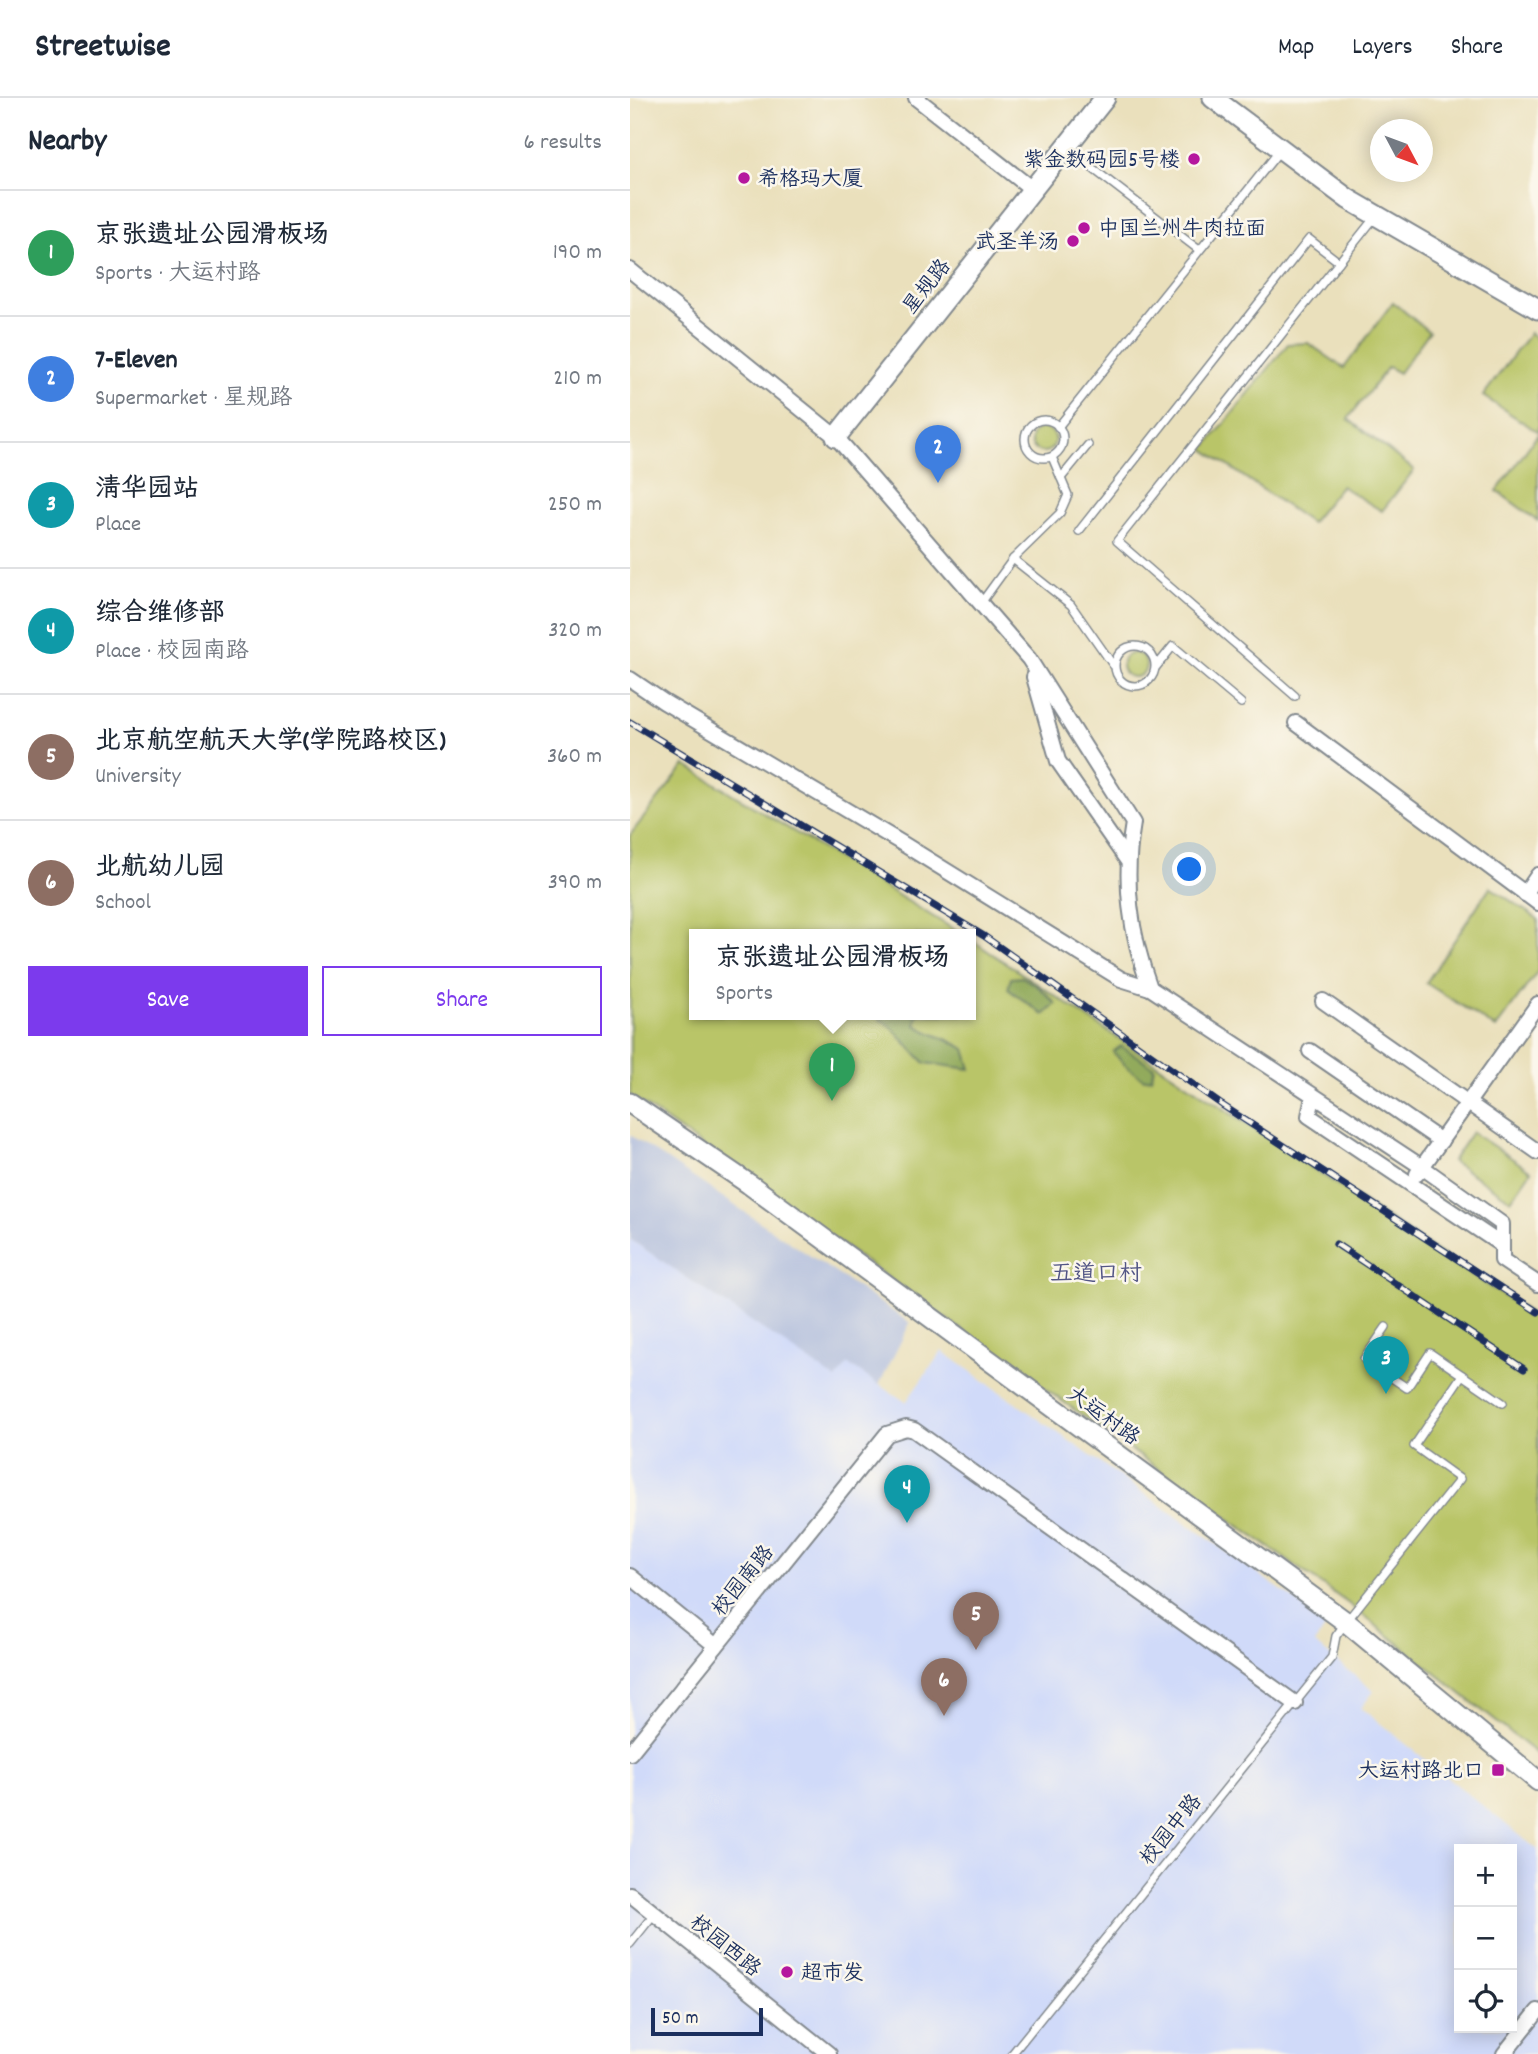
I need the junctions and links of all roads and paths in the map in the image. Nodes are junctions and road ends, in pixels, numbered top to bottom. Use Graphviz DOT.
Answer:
graph roads {
  1 [pos="916,98"];
  2 [pos="1105,98"];
  3 [pos="1213,98"];
  4 [pos="1065,147"];
  5 [pos="1281,149"];
  6 [pos="1032,189"];
  7 [pos="1376,215"];
  8 [pos="1199,250"];
  9 [pos="1339,262"];
  10 [pos="630,270"];
  11 [pos="1538,309"];
  12 [pos="1058,427"];
  13 [pos="836,437"];
  14 [pos="1088,445"];
  15 [pos="1052,457"];
  16 [pos="1061,478"];
  17 [pos="1079,531"];
  18 [pos="1013,559"];
  19 [pos="981,604"];
  20 [pos="1029,659"];
  21 [pos="1113,666"];
  22 [pos="1156,667"];
  23 [pos="630,679"];
  24 [pos="1295,696"];
  25 [pos="1241,703"];
  26 [pos="1296,723"];
  27 [pos="1126,860"];
  28 [pos="1538,875"];
  29 [pos="1525,894"];
  30 [pos="1538,903"];
  31 [pos="1150,988"];
  32 [pos="1323,1002"];
  33 [pos="1538,1004"];
  34 [pos="1310,1051"];
  35 [pos="1313,1097"];
  36 [pos="630,1103"];
  37 [pos="1469,1104"];
  38 [pos="1441,1141"];
  39 [pos="1538,1152"];
  40 [pos="1422,1167"];
  41 [pos="1410,1183"];
  42 [pos="1500,1244"];
  43 [pos="1538,1284"];
  44 [pos="1386,1327"];
  45 [pos="1462,1375"];
  46 [pos="1503,1403"];
  47 [pos="630,1576"];
  48 [pos="1346,1622"];
  49 [pos="716,1646"];
  50 [pos="1295,1703"];
  51 [pos="630,1753"];
  52 [pos="1538,1781"];
  53 [pos="630,1894"];
  54 [pos="654,1914"];
  55 [pos="630,1944"];
  56 [pos="1538,2011"];
  57 [pos="829,2054"];
  58 [pos="1012,2054"];
  59 [pos="1504,2054"];
  1 -- 6 [label="street"];
  2 -- 4 [label="street, 星规路"];
  3 -- 5 [label="street"];
  4 -- 6 [label="street, 星规路"];
  4 -- 8 [label="lane"];
  5 -- 7 [label="street"];
  5 -- 8 [label="lane"];
  6 -- 13 [label="street, 星规路"];
  7 -- 9 [label="lane"];
  7 -- 11 [label="street"];
  8 -- 12 [label="lane"];
  9 -- 17 [label="lane"];
  9 -- 24 [label="lane"];
  10 -- 13 [label="street"];
  12 -- 15 [label="lane"];
  12 -- 15 [label="lane"];
  13 -- 19 [label="street"];
  14 -- 16 [label="lane"];
  15 -- 16 [label="lane"];
  16 -- 18 [label="lane"];
  18 -- 19 [label="lane"];
  18 -- 21 [label="lane"];
  19 -- 20 [label="street"];
  20 -- 27 [label="street"];
  20 -- 27 [label="street"];
  21 -- 22 [label="lane"];
  21 -- 22 [label="lane"];
  22 -- 25 [label="lane"];
  23 -- 31 [label="street"];
  26 -- 29 [label="street"];
  27 -- 31 [label="street"];
  28 -- 29 [label="street"];
  29 -- 30 [label="street"];
  31 -- 35 [label="street"];
  32 -- 37 [label="street"];
  33 -- 37 [label="street"];
  34 -- 38 [label="street"];
  35 -- 40 [label="street"];
  35 -- 41 [label="street"];
  36 -- 48 [label="street, 大运村路"];
  37 -- 38 [label="street"];
  37 -- 39 [label="street"];
  38 -- 40 [label="street"];
  40 -- 41 [label="street"];
  40 -- 42 [label="street"];
  41 -- 42 [label="street"];
  42 -- 43 [label="street"];
  44 -- 45 [label="lane"];
  45 -- 46 [label="lane"];
  45 -- 48 [label="lane, 校园中路"];
  47 -- 49 [label="street"];
  48 -- 50 [label="lane, 校园中路"];
  48 -- 52 [label="street, 大运村路"];
  49 -- 50 [label="street, 校园南路"];
  49 -- 51 [label="street, 校园南路"];
  50 -- 58 [label="lane, 校园中路"];
  53 -- 54 [label="street, 校园西路"];
  54 -- 55 [label="lane"];
  54 -- 57 [label="street, 校园西路"];
  56 -- 59 [label="street"];
}
